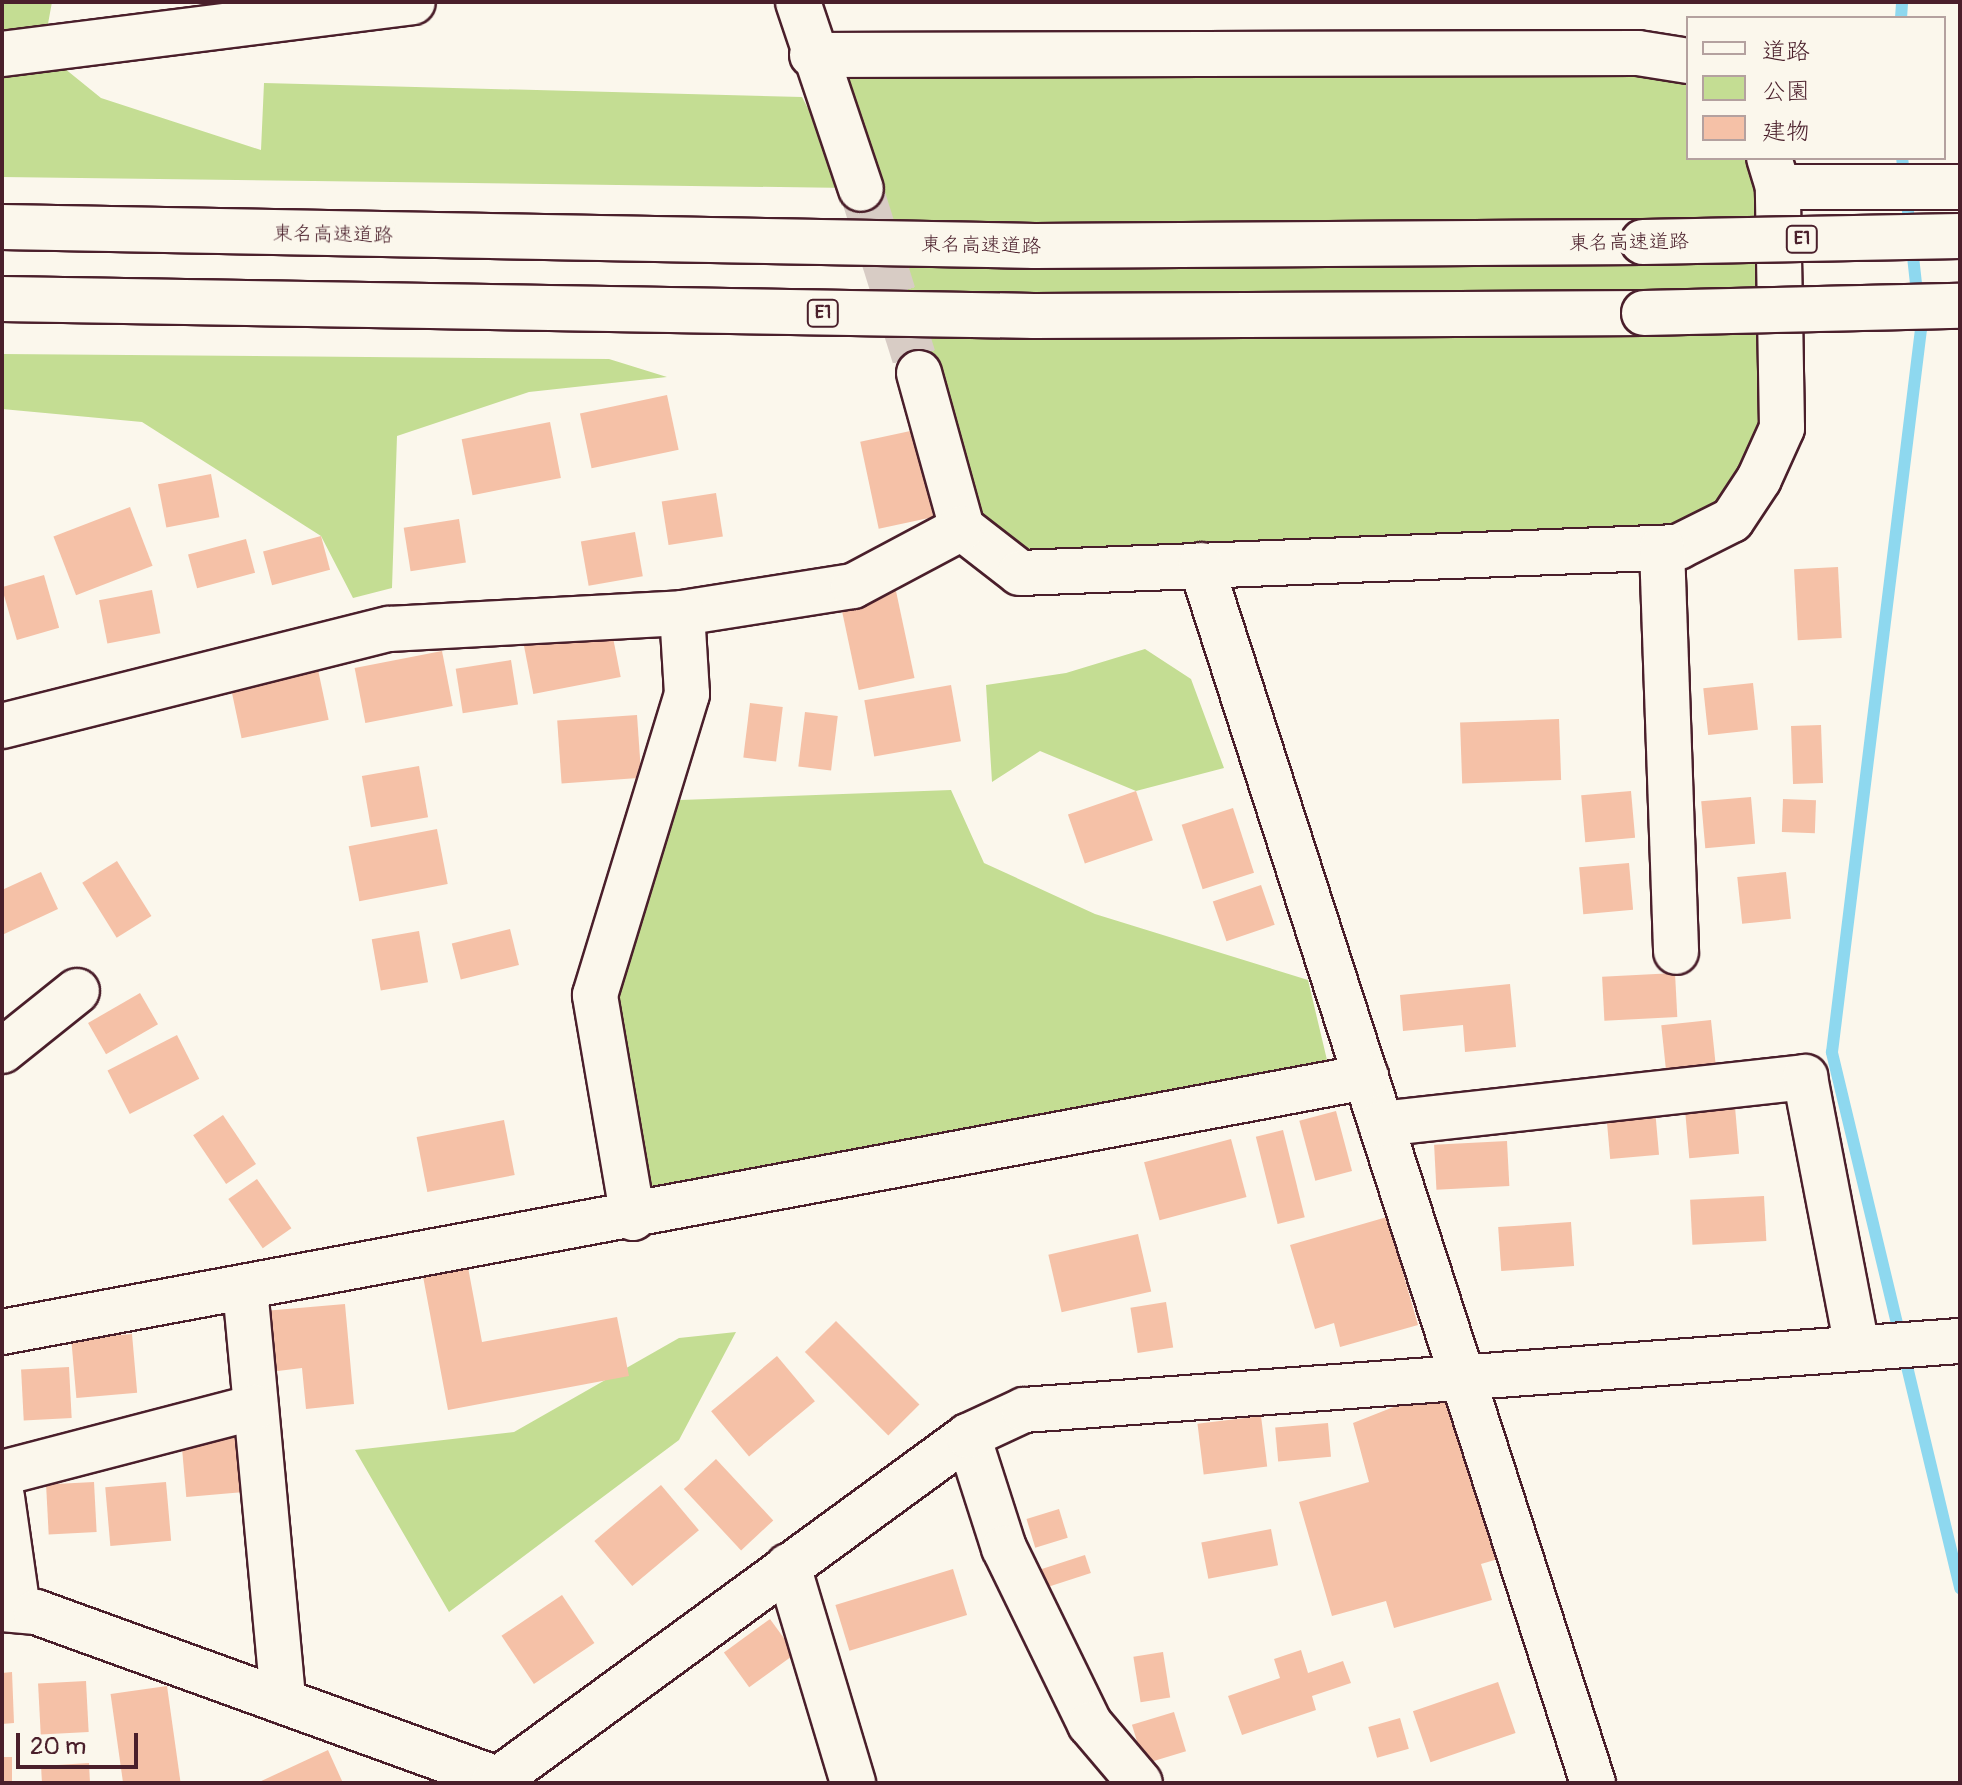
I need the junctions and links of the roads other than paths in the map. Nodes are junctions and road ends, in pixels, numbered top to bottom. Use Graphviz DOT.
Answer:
graph roads {
  1 [pos="413,2"];
  2 [pos="798,2"];
  3 [pos="2,54"];
  4 [pos="812,55"];
  5 [pos="1686,61"];
  6 [pos="1774,173"];
  7 [pos="1960,187"];
  8 [pos="861,189"];
  9 [pos="2,227"];
  10 [pos="1960,236"];
  11 [pos="2,299"];
  12 [pos="1960,306"];
  13 [pos="919,373"];
  14 [pos="962,528"];
  15 [pos="1662,548"];
  16 [pos="1201,565"];
  17 [pos="682,613"];
  18 [pos="2,726"];
  19 [pos="1676,952"];
  20 [pos="77,991"];
  21 [pos="2,1051"];
  22 [pos="1366,1077"];
  23 [pos="1381,1124"];
  24 [pos="633,1218"];
  25 [pos="245,1288"];
  26 [pos="2,1332"];
  27 [pos="1947,1342"];
  28 [pos="1864,1347"];
  29 [pos="1460,1377"];
  30 [pos="256,1407"];
  31 [pos="968,1436"];
  32 [pos="2,1473"];
  33 [pos="2,1497"];
  34 [pos="788,1566"];
  35 [pos="10,1610"];
  36 [pos="283,1701"];
  37 [pos="496,1781"];
  38 [pos="853,1783"];
  39 [pos="1140,1783"];
  40 [pos="1593,1783"];
  1 -- 3 [label="main road"];
  2 -- 4 [label="main road"];
  4 -- 5 [label="main road"];
  4 -- 8 [label="main road"];
  6 -- 7 [label="main road"];
  6 -- 15 [label="main road"];
  9 -- 10 [label="main road, 東名高速道路 / E1, bridge"];
  11 -- 12 [label="main road, E1, bridge"];
  13 -- 14 [label="main road"];
  14 -- 16 [label="main road"];
  14 -- 17 [label="main road"];
  15 -- 16 [label="main road"];
  15 -- 19 [label="main road"];
  16 -- 22 [label="main road"];
  17 -- 18 [label="main road"];
  17 -- 24 [label="main road"];
  20 -- 21 [label="main road"];
  22 -- 23 [label="main road"];
  22 -- 24 [label="main road"];
  23 -- 28 [label="main road"];
  23 -- 29 [label="main road"];
  24 -- 25 [label="main road"];
  25 -- 26 [label="main road"];
  25 -- 30 [label="main road"];
  27 -- 28 [label="main road"];
  28 -- 29 [label="main road"];
  29 -- 31 [label="main road"];
  29 -- 40 [label="main road"];
  30 -- 32 [label="main road"];
  30 -- 36 [label="main road"];
  31 -- 34 [label="main road"];
  31 -- 39 [label="main road"];
  33 -- 35 [label="main road"];
  34 -- 37 [label="main road"];
  34 -- 38 [label="main road"];
  35 -- 36 [label="main road"];
  36 -- 37 [label="main road"];
}
